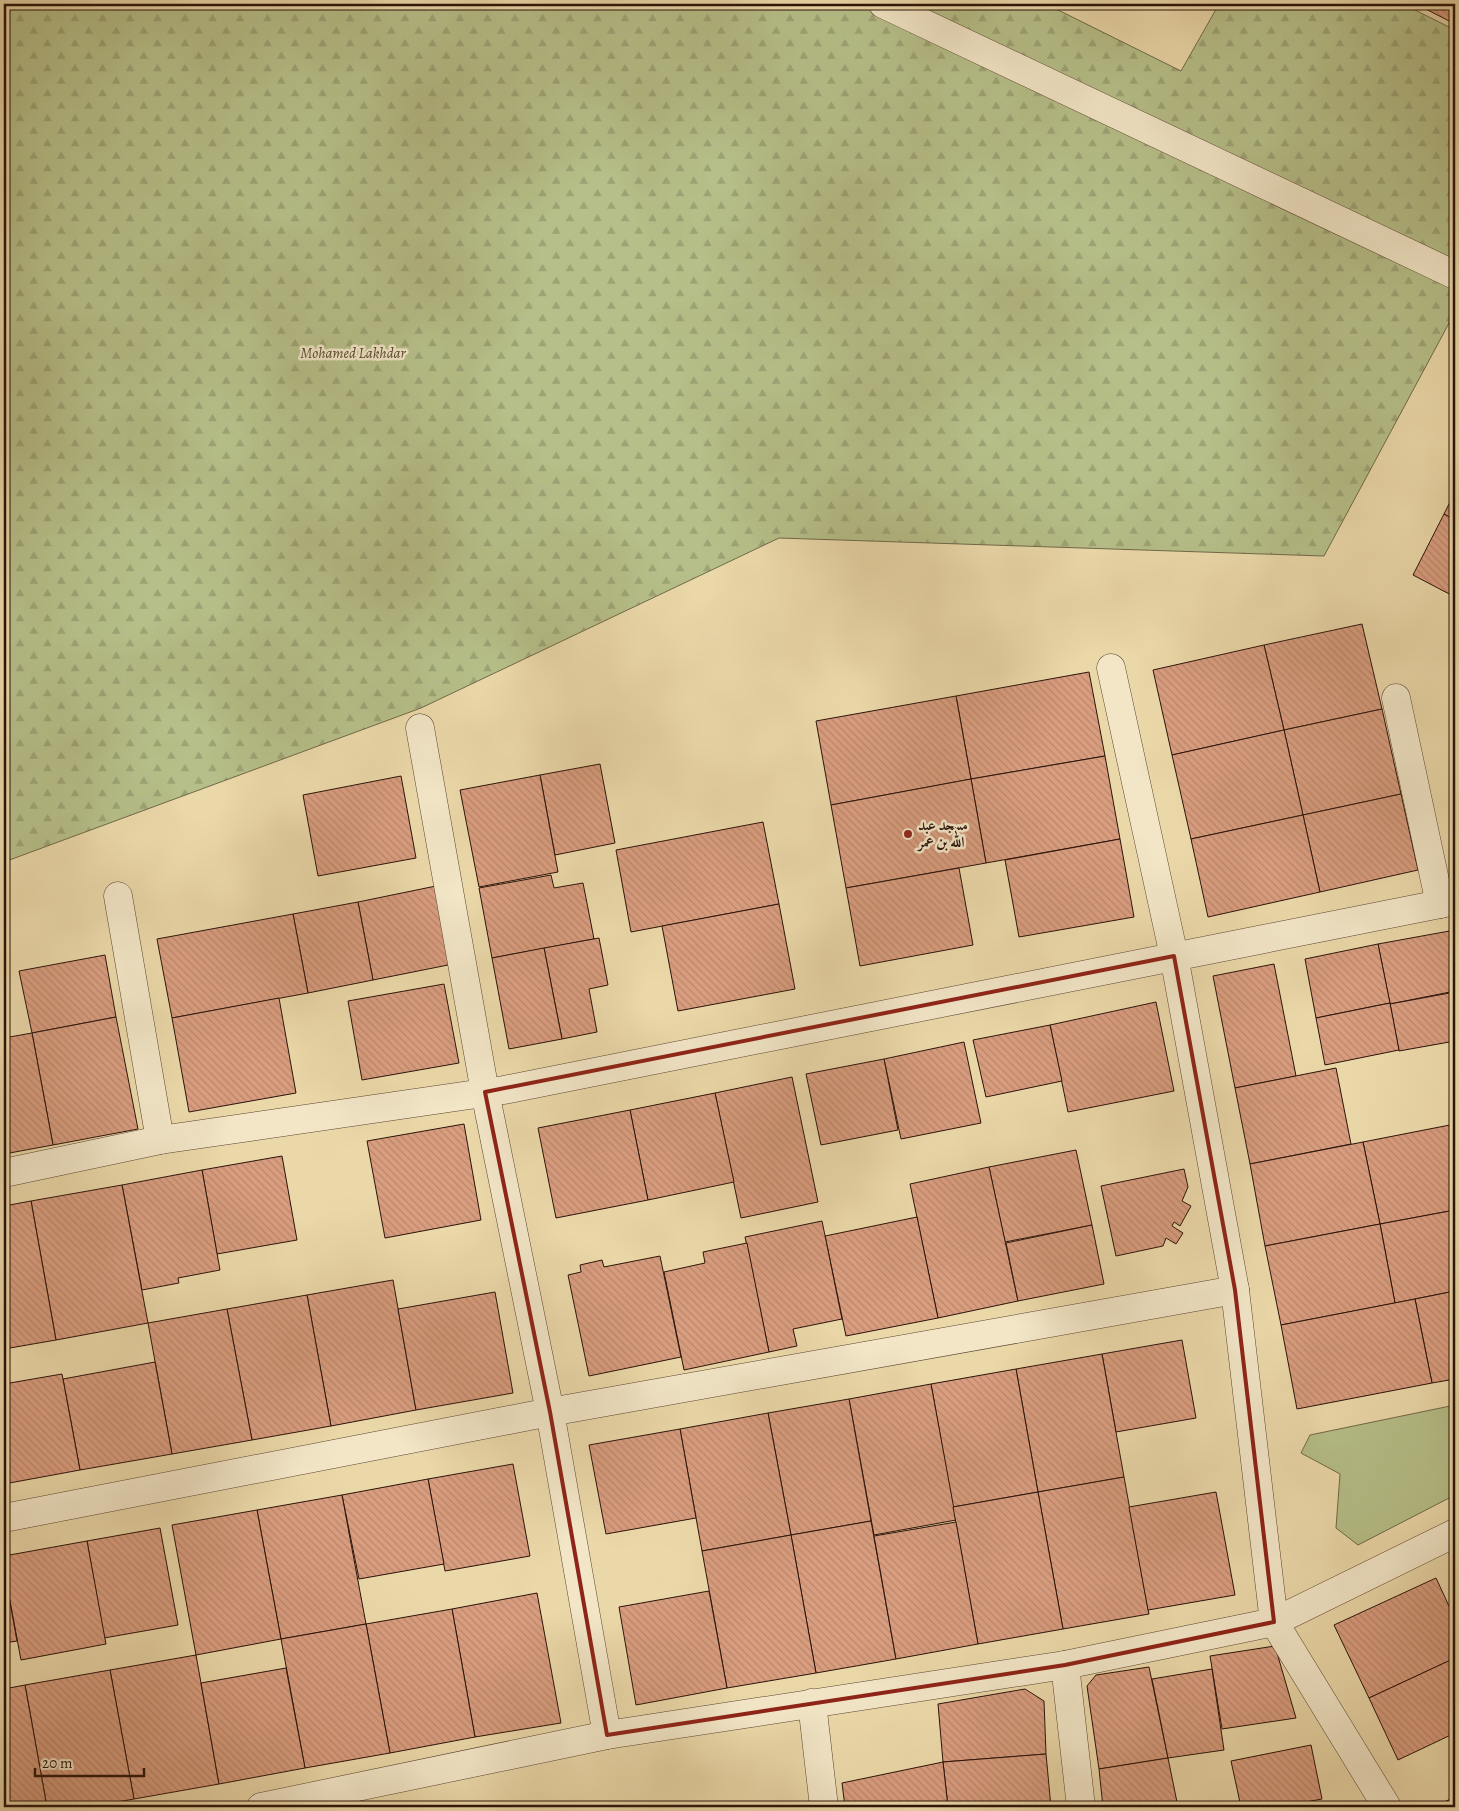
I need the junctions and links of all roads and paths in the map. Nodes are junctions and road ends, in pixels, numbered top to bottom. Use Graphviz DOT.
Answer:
graph roads {
  1 [pos="883,4"];
  2 [pos="1455,275"];
  3 [pos="1110,668"];
  4 [pos="1396,698"];
  5 [pos="420,728"];
  6 [pos="118,896"];
  7 [pos="1447,903"];
  8 [pos="1174,956"];
  9 [pos="485,1092"];
  10 [pos="160,1140"];
  11 [pos="4,1173"];
  12 [pos="1236,1290"];
  13 [pos="550,1412"];
  14 [pos="4,1518"];
  15 [pos="1455,1533"];
  16 [pos="1274,1622"];
  17 [pos="1065,1665"];
  18 [pos="812,1703"];
  19 [pos="607,1735"];
  20 [pos="261,1807"];
  21 [pos="824,1807"];
  22 [pos="1080,1807"];
  23 [pos="1387,1807"];
  1 -- 2 [label="street"];
  3 -- 8 [label="street"];
  4 -- 7 [label="street"];
  5 -- 9 [label="street"];
  6 -- 10 [label="street"];
  7 -- 8 [label="street"];
  8 -- 9 [label="street"];
  8 -- 12 [label="street"];
  9 -- 10 [label="street"];
  9 -- 13 [label="street"];
  10 -- 11 [label="street"];
  12 -- 13 [label="street"];
  12 -- 16 [label="street"];
  13 -- 14 [label="street"];
  13 -- 19 [label="street"];
  15 -- 16 [label="street"];
  16 -- 17 [label="street"];
  16 -- 23 [label="street"];
  17 -- 18 [label="street"];
  17 -- 22 [label="street"];
  18 -- 19 [label="street"];
  18 -- 21 [label="street"];
  19 -- 20 [label="street"];
}
